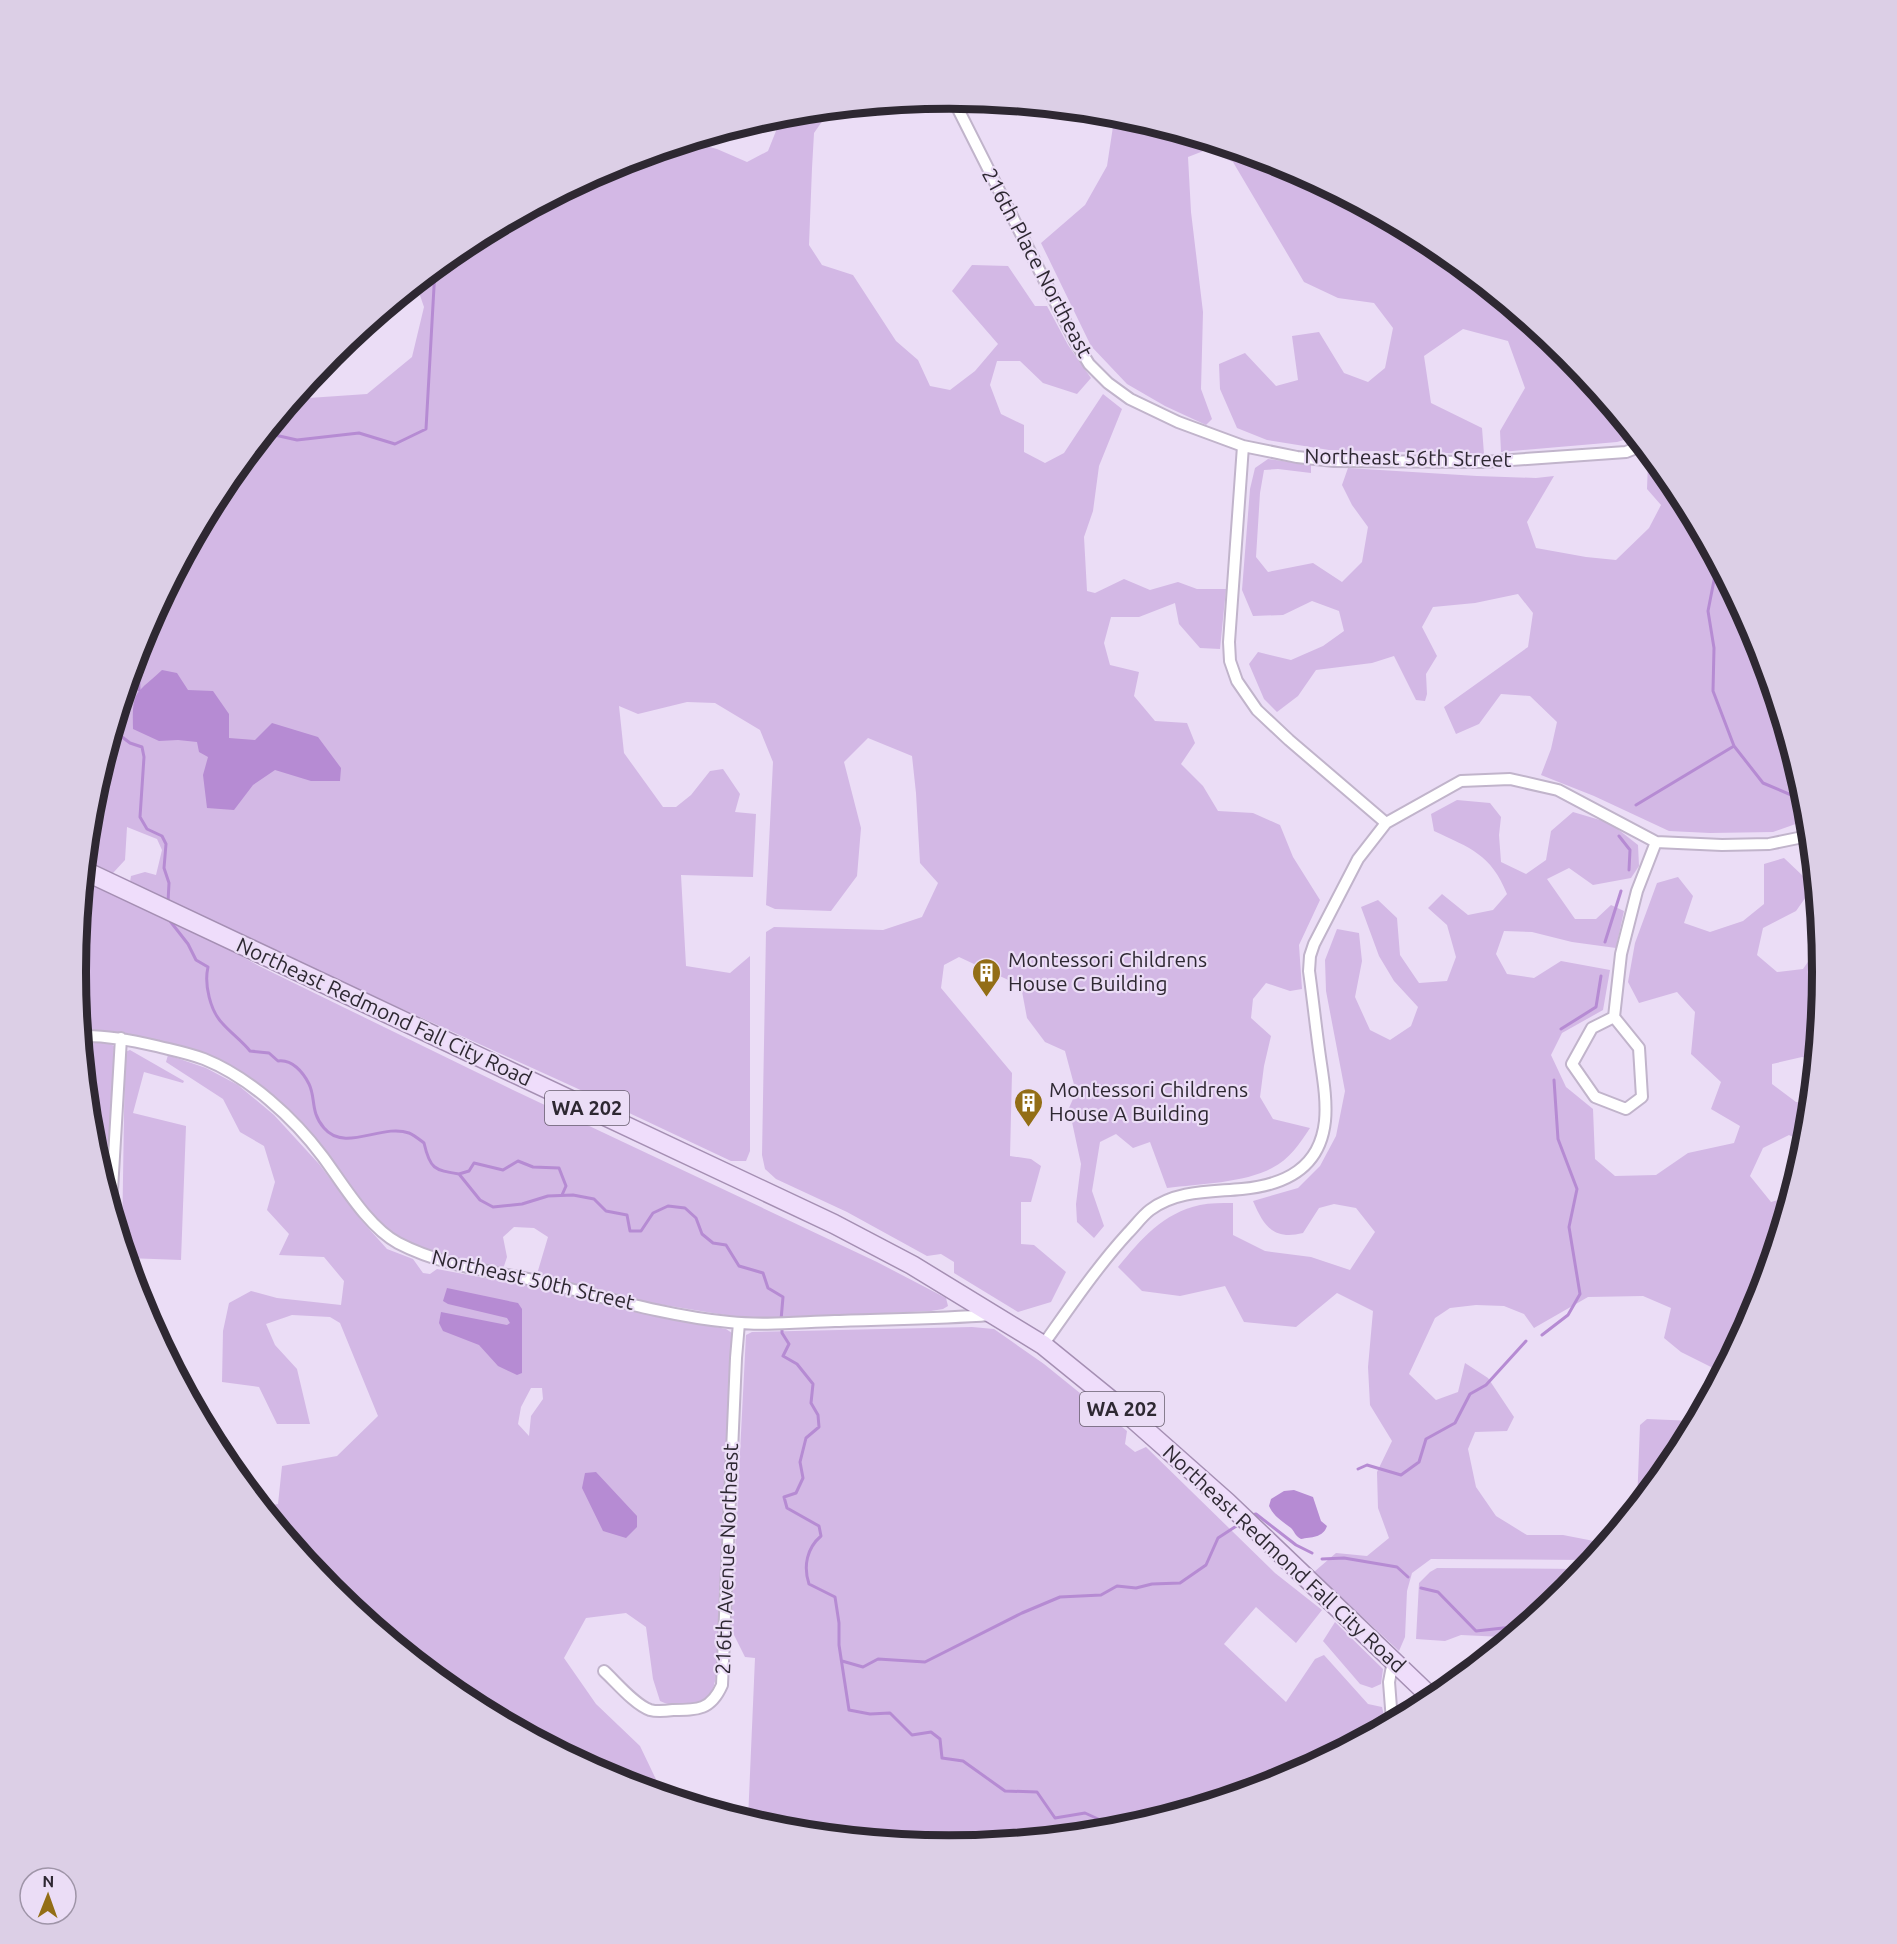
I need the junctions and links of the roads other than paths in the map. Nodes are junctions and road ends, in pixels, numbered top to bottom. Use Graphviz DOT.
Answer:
graph roads {
  1 [pos="958,109"];
  2 [pos="1178,422"];
  3 [pos="1243,446"];
  4 [pos="1634,449"];
  5 [pos="1386,823"];
  6 [pos="1800,836"];
  7 [pos="1656,842"];
  8 [pos="91,875"];
  9 [pos="1614,1017"];
  10 [pos="88,1036"];
  11 [pos="121,1038"];
  12 [pos="112,1184"];
  13 [pos="992,1314"];
  14 [pos="739,1323"];
  15 [pos="1042,1345"];
  16 [pos="1393,1661"];
  17 [pos="604,1671"];
  18 [pos="1425,1692"];
  19 [pos="1391,1712"];
  1 -- 2 [label="street, 216th Place Northeast"];
  2 -- 3 [label="street, Northeast 56th Street"];
  3 -- 4 [label="street, Northeast 56th Street"];
  3 -- 5 [label="street"];
  5 -- 7 [label="street"];
  5 -- 15 [label="street"];
  6 -- 7 [label="street"];
  7 -- 9 [label="street"];
  8 -- 13 [label="main road, Northeast Redmond Fall City Road / WA 202"];
  9 -- 9 [label="street"];
  10 -- 11 [label="street, Northeast 50th Street"];
  11 -- 12 [label="street"];
  11 -- 14 [label="street, Northeast 50th Street"];
  13 -- 14 [label="street, Northeast 50th Street"];
  13 -- 15 [label="main road, Northeast Redmond Fall City Road / WA 202"];
  14 -- 17 [label="street, 216th Avenue Northeast"];
  15 -- 16 [label="main road, Northeast Redmond Fall City Road / WA 202"];
  16 -- 18 [label="main road, Northeast Redmond Fall City Road / WA 202"];
  16 -- 19 [label="street"];
}
